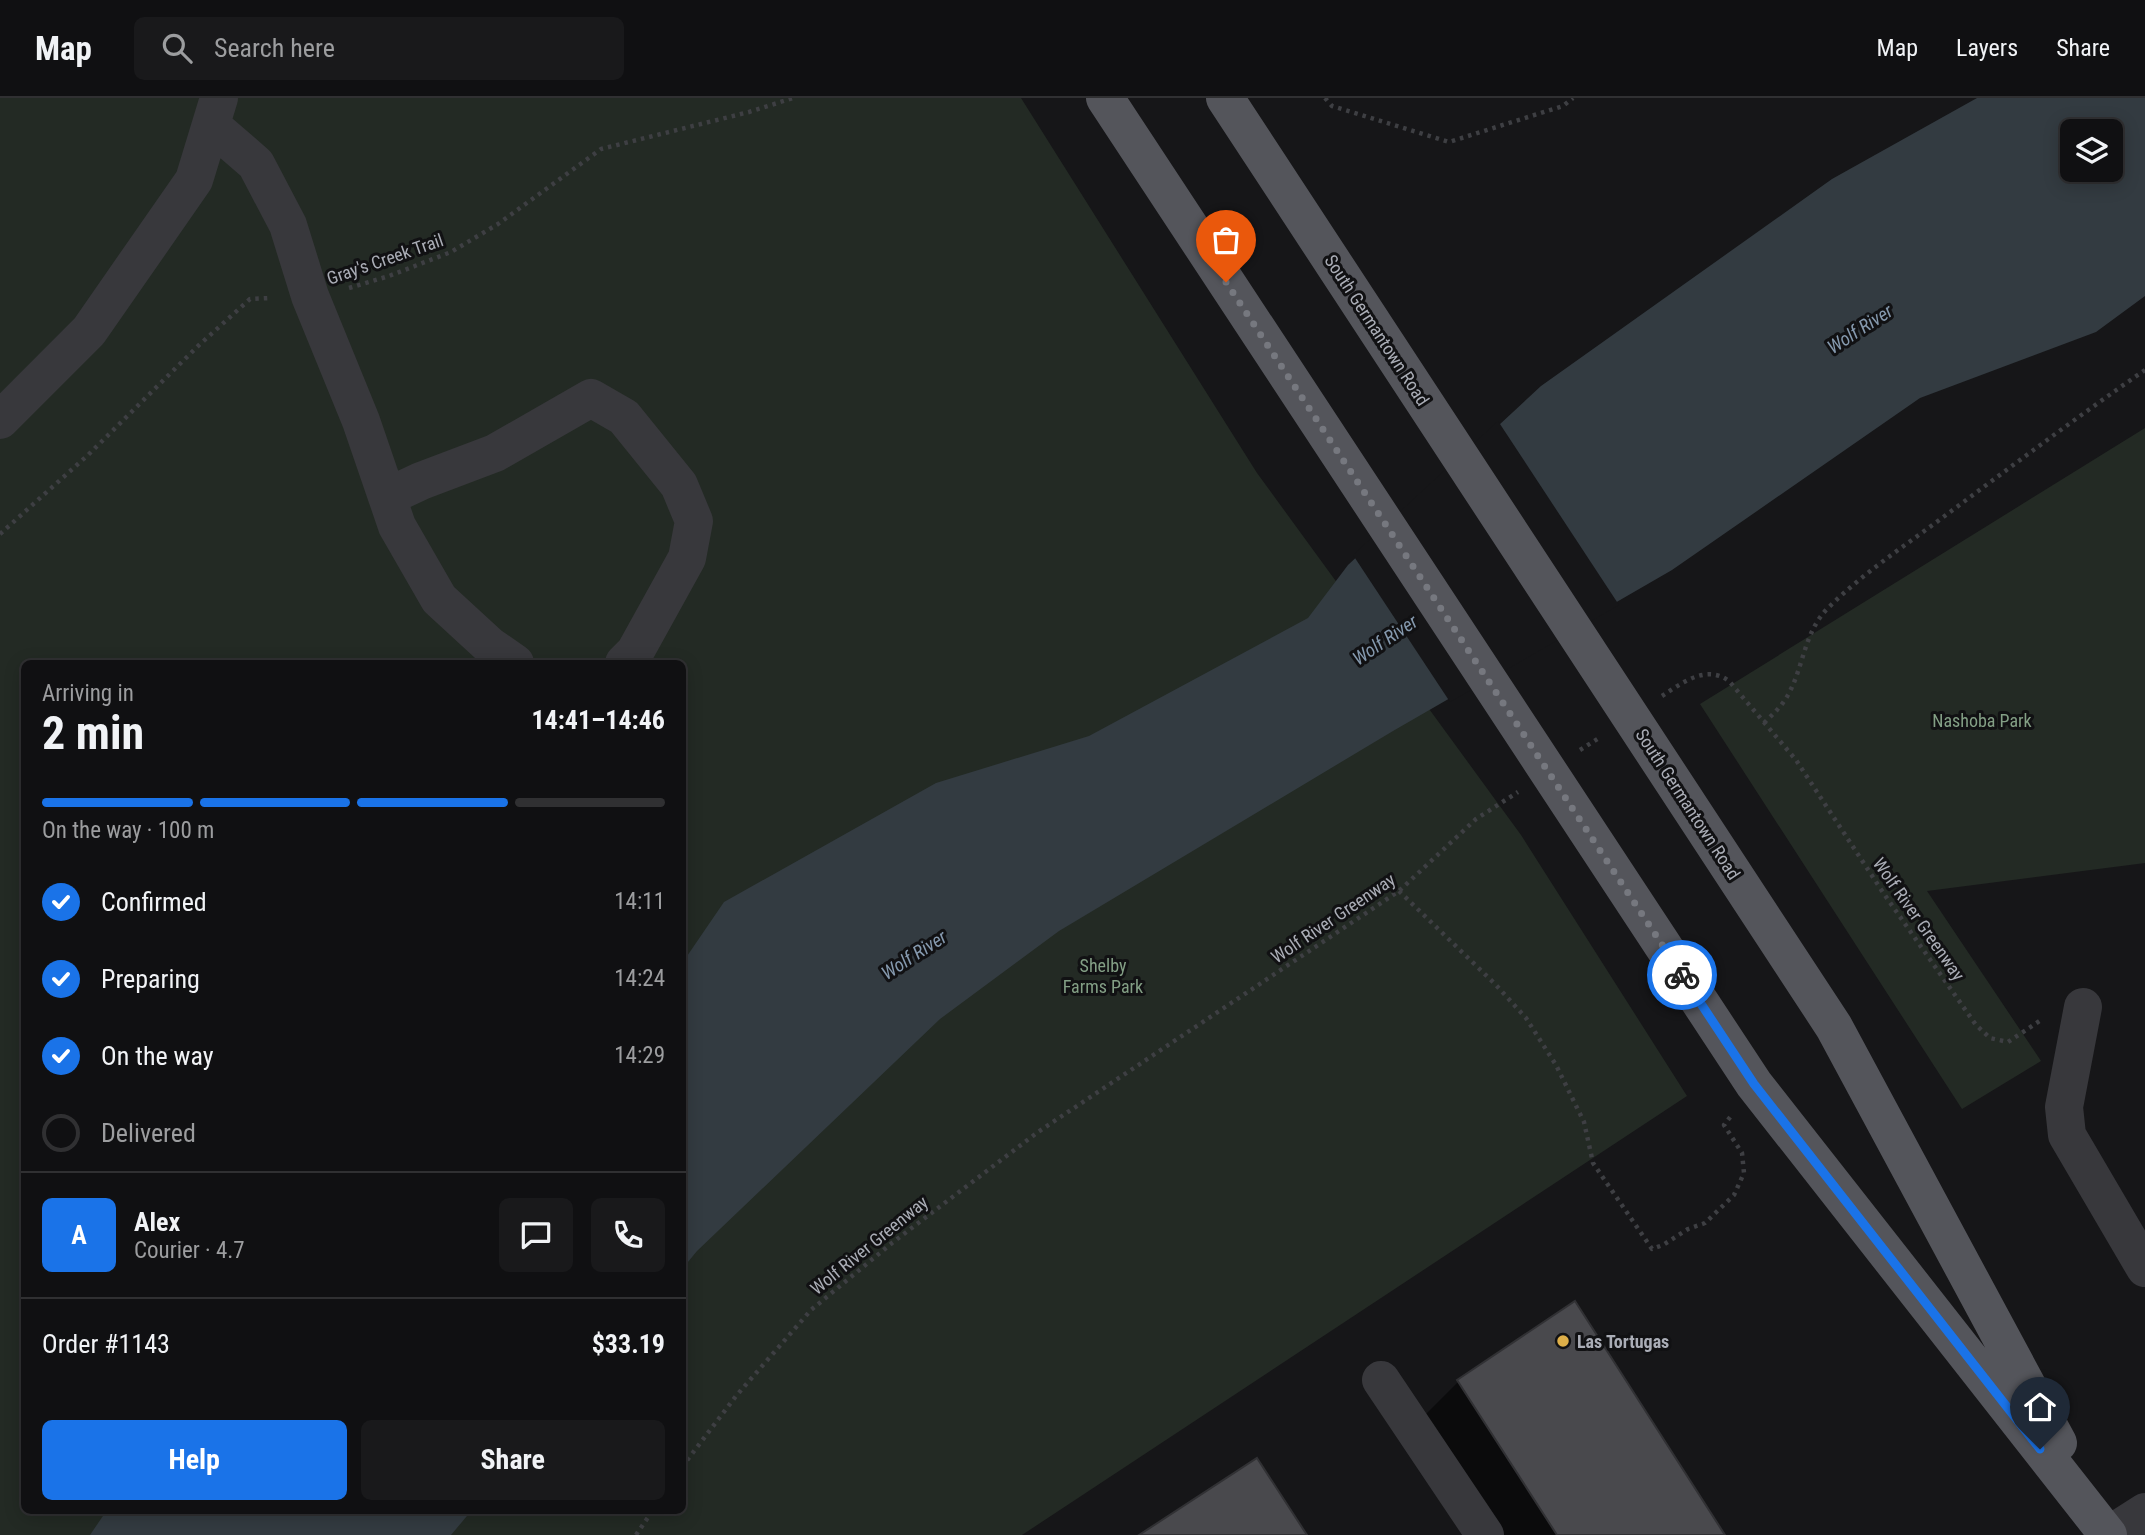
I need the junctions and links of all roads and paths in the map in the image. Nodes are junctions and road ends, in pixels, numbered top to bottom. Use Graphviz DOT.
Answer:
graph roads {
  1 [pos="793,98"];
  2 [pos="1105,98"];
  3 [pos="1225,98"];
  4 [pos="1325,98"];
  5 [pos="1573,98"];
  6 [pos="215,112"];
  7 [pos="310,296"];
  8 [pos="2145,370"];
  9 [pos="0,420"];
  10 [pos="387,497"];
  11 [pos="0,534"];
  12 [pos="511,660"];
  13 [pos="627,660"];
  14 [pos="1660,697"];
  15 [pos="1764,723"];
  16 [pos="1603,735"];
  17 [pos="1580,751"];
  18 [pos="1522,789"];
  19 [pos="1399,891"];
  20 [pos="2066,1012"];
  21 [pos="1754,1084"];
  22 [pos="2145,1268"];
  23 [pos="1381,1380"];
  24 [pos="686,1462"];
  25 [pos="2145,1513"];
  26 [pos="650,1514"];
  27 [pos="636,1535"];
  28 [pos="1485,1535"];
  29 [pos="2109,1535"];
  1 -- 7 [label="path, Gray's Creek Trail"];
  2 -- 21 [label="main road, South Germantown Road"];
  3 -- 21 [label="main road, South Germantown Road"];
  4 -- 5 [label="path"];
  6 -- 7 [label="street"];
  6 -- 9 [label="street"];
  7 -- 10 [label="street"];
  7 -- 11 [label="path, Gray's Creek Trail"];
  8 -- 15 [label="path"];
  10 -- 12 [label="street"];
  10 -- 13 [label="street"];
  14 -- 15 [label="path, Wolf River Greenway"];
  15 -- 20 [label="path, Wolf River Greenway"];
  16 -- 17 [label="path"];
  18 -- 19 [label="path, Wolf River Greenway"];
  19 -- 21 [label="path"];
  19 -- 24 [label="path, Wolf River Greenway"];
  20 -- 22 [label="street"];
  23 -- 28 [label="street"];
  25 -- 29 [label="street"];
  26 -- 27 [label="path"];
}
